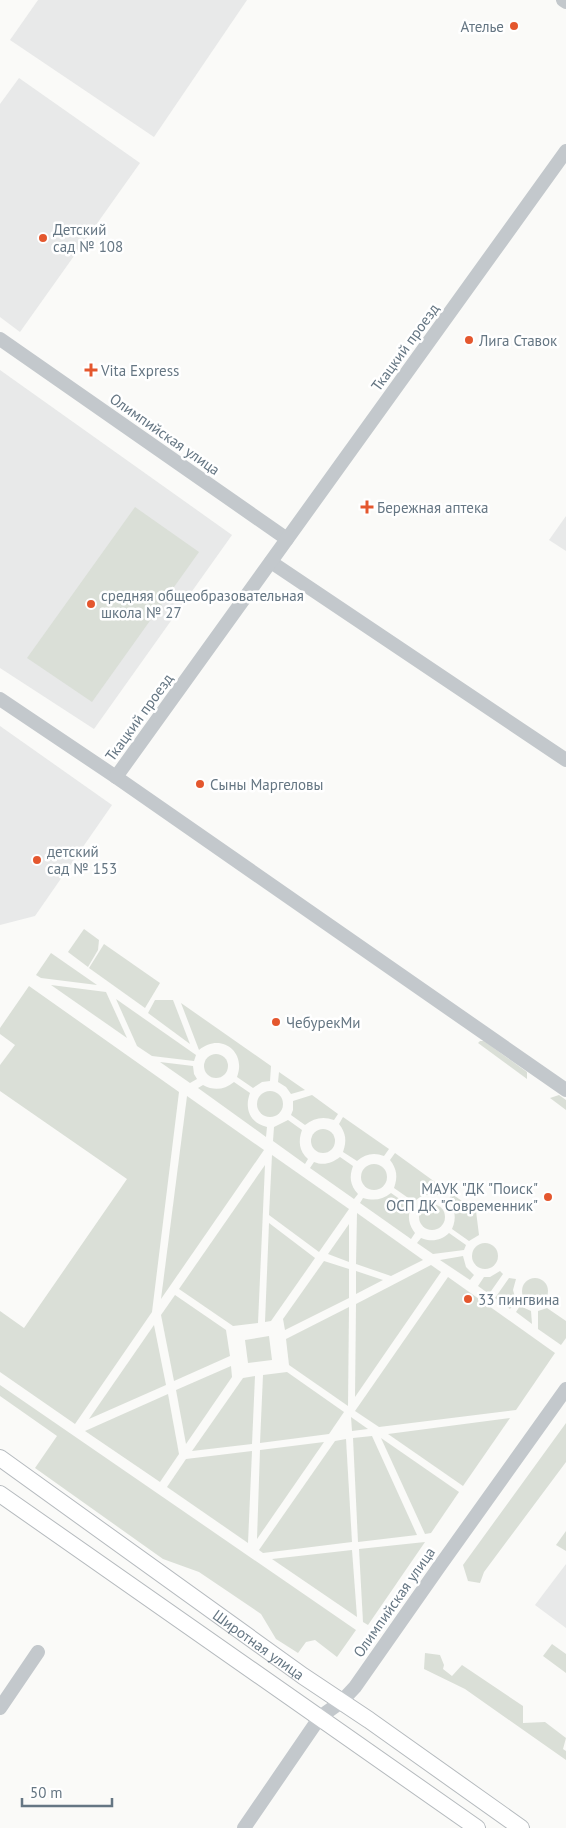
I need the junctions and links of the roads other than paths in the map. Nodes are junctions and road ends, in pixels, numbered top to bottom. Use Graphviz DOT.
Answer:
graph roads {
  1 [pos="566,150"];
  2 [pos="0,339"];
  3 [pos="287,539"];
  4 [pos="271,562"];
  5 [pos="0,699"];
  6 [pos="566,760"];
  7 [pos="116,777"];
  8 [pos="566,1090"];
  9 [pos="566,1390"];
  10 [pos="0,1458"];
  11 [pos="0,1494"];
  12 [pos="38,1652"];
  13 [pos="341,1702"];
  14 [pos="0,1708"];
  15 [pos="320,1718"];
  16 [pos="244,1828"];
  17 [pos="477,1828"];
  18 [pos="520,1828"];
  1 -- 3 [label="street, Ткацкий проезд"];
  2 -- 3 [label="street, Олимпийская улица"];
  3 -- 4 [label="street, Ткацкий проезд"];
  4 -- 6 [label="street"];
  4 -- 7 [label="street, Ткацкий проезд"];
  5 -- 7 [label="street, Ткацкий проезд"];
  7 -- 8 [label="street"];
  9 -- 13 [label="street, Олимпийская улица"];
  10 -- 13 [label="main road, Широтная улица"];
  11 -- 15 [label="main road, Широтная улица"];
  12 -- 14 [label="street"];
  13 -- 15 [label="street, Олимпийская улица"];
  13 -- 18 [label="main road, Широтная улица"];
  15 -- 16 [label="street, Олимпийская улица"];
  15 -- 17 [label="main road, Широтная улица"];
}
